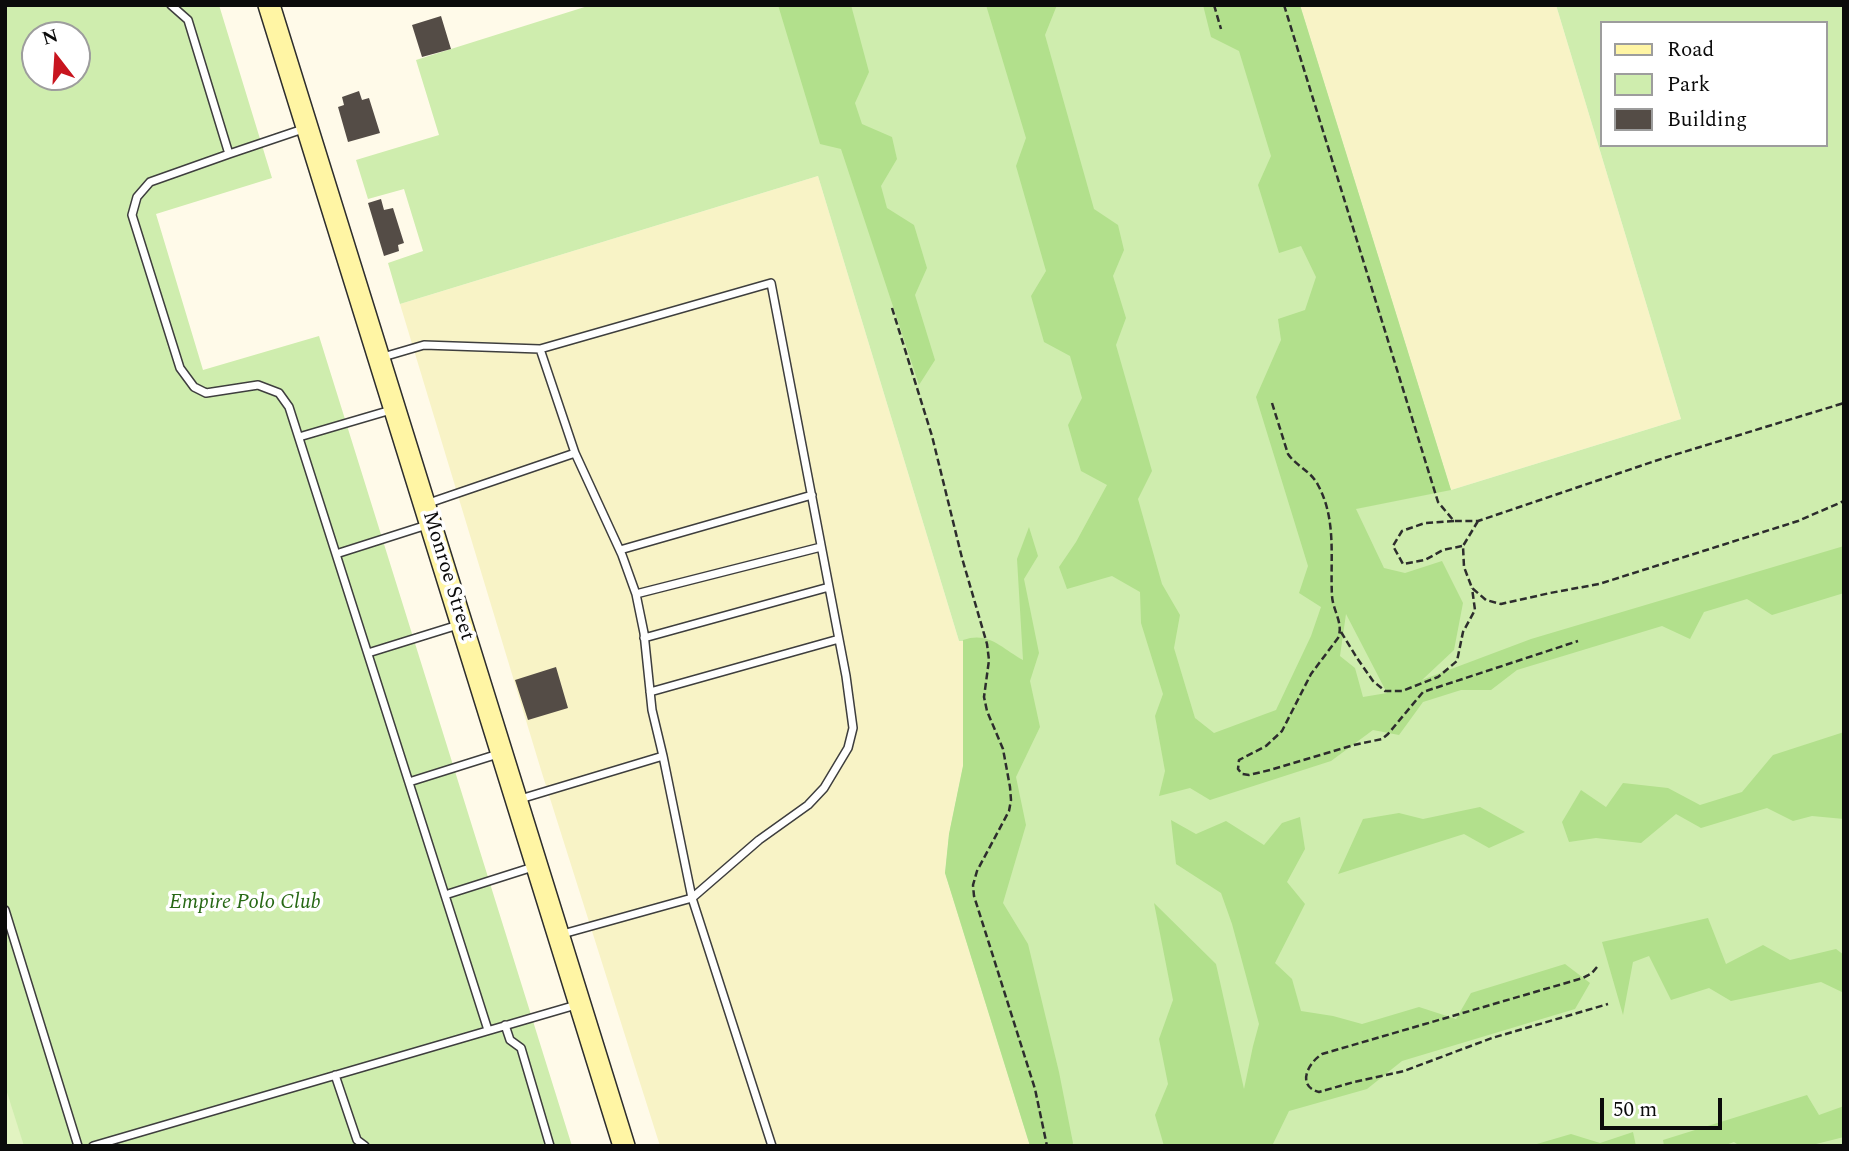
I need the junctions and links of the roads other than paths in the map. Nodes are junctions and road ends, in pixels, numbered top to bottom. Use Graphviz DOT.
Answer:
graph roads {
  1 [pos="170,5"];
  2 [pos="269,5"];
  3 [pos="307,128"];
  4 [pos="229,154"];
  5 [pos="540,349"];
  6 [pos="379,359"];
  7 [pos="395,408"];
  8 [pos="299,437"];
  9 [pos="575,453"];
  10 [pos="812,495"];
  11 [pos="427,514"];
  12 [pos="821,547"];
  13 [pos="620,550"];
  14 [pos="336,554"];
  15 [pos="829,587"];
  16 [pos="636,594"];
  17 [pos="462,624"];
  18 [pos="644,638"];
  19 [pos="839,639"];
  20 [pos="368,653"];
  21 [pos="650,692"];
  22 [pos="502,753"];
  23 [pos="663,756"];
  24 [pos="409,782"];
  25 [pos="517,801"];
  26 [pos="537,866"];
  27 [pos="445,895"];
  28 [pos="692,898"];
  29 [pos="5,910"];
  30 [pos="559,936"];
  31 [pos="580,1004"];
  32 [pos="505,1026"];
  33 [pos="488,1030"];
  34 [pos="335,1075"];
  35 [pos="78,1146"];
  36 [pos="93,1146"];
  37 [pos="365,1146"];
  38 [pos="550,1146"];
  39 [pos="624,1146"];
  40 [pos="772,1146"];
  1 -- 4 [label="lane"];
  2 -- 3 [label="main road, Monroe Street"];
  3 -- 4 [label="lane"];
  3 -- 6 [label="main road, Monroe Street"];
  4 -- 8 [label="lane"];
  5 -- 6 [label="lane"];
  5 -- 9 [label="lane"];
  5 -- 10 [label="lane"];
  6 -- 7 [label="main road, Monroe Street"];
  7 -- 8 [label="lane"];
  7 -- 11 [label="main road, Monroe Street"];
  8 -- 14 [label="lane"];
  9 -- 11 [label="lane"];
  9 -- 13 [label="lane"];
  10 -- 12 [label="lane"];
  10 -- 13 [label="lane"];
  11 -- 14 [label="lane"];
  11 -- 17 [label="main road, Monroe Street"];
  12 -- 15 [label="lane"];
  12 -- 16 [label="lane"];
  13 -- 16 [label="lane"];
  14 -- 20 [label="lane"];
  15 -- 18 [label="lane"];
  15 -- 19 [label="lane"];
  16 -- 18 [label="lane"];
  17 -- 20 [label="lane"];
  17 -- 22 [label="main road, Monroe Street"];
  18 -- 21 [label="lane"];
  19 -- 21 [label="lane"];
  19 -- 28 [label="lane"];
  20 -- 24 [label="lane"];
  21 -- 23 [label="lane"];
  22 -- 24 [label="lane"];
  22 -- 25 [label="main road, Monroe Street"];
  23 -- 25 [label="lane"];
  23 -- 28 [label="lane"];
  24 -- 27 [label="lane"];
  25 -- 26 [label="main road, Monroe Street"];
  26 -- 27 [label="lane"];
  26 -- 30 [label="main road, Monroe Street"];
  27 -- 33 [label="lane"];
  28 -- 30 [label="lane"];
  28 -- 40 [label="lane"];
  29 -- 35 [label="lane"];
  30 -- 31 [label="main road, Monroe Street"];
  31 -- 32 [label="lane"];
  31 -- 39 [label="main road, Monroe Street"];
  32 -- 33 [label="lane"];
  32 -- 38 [label="lane"];
  33 -- 34 [label="lane"];
  34 -- 36 [label="lane"];
  34 -- 37 [label="lane"];
}
